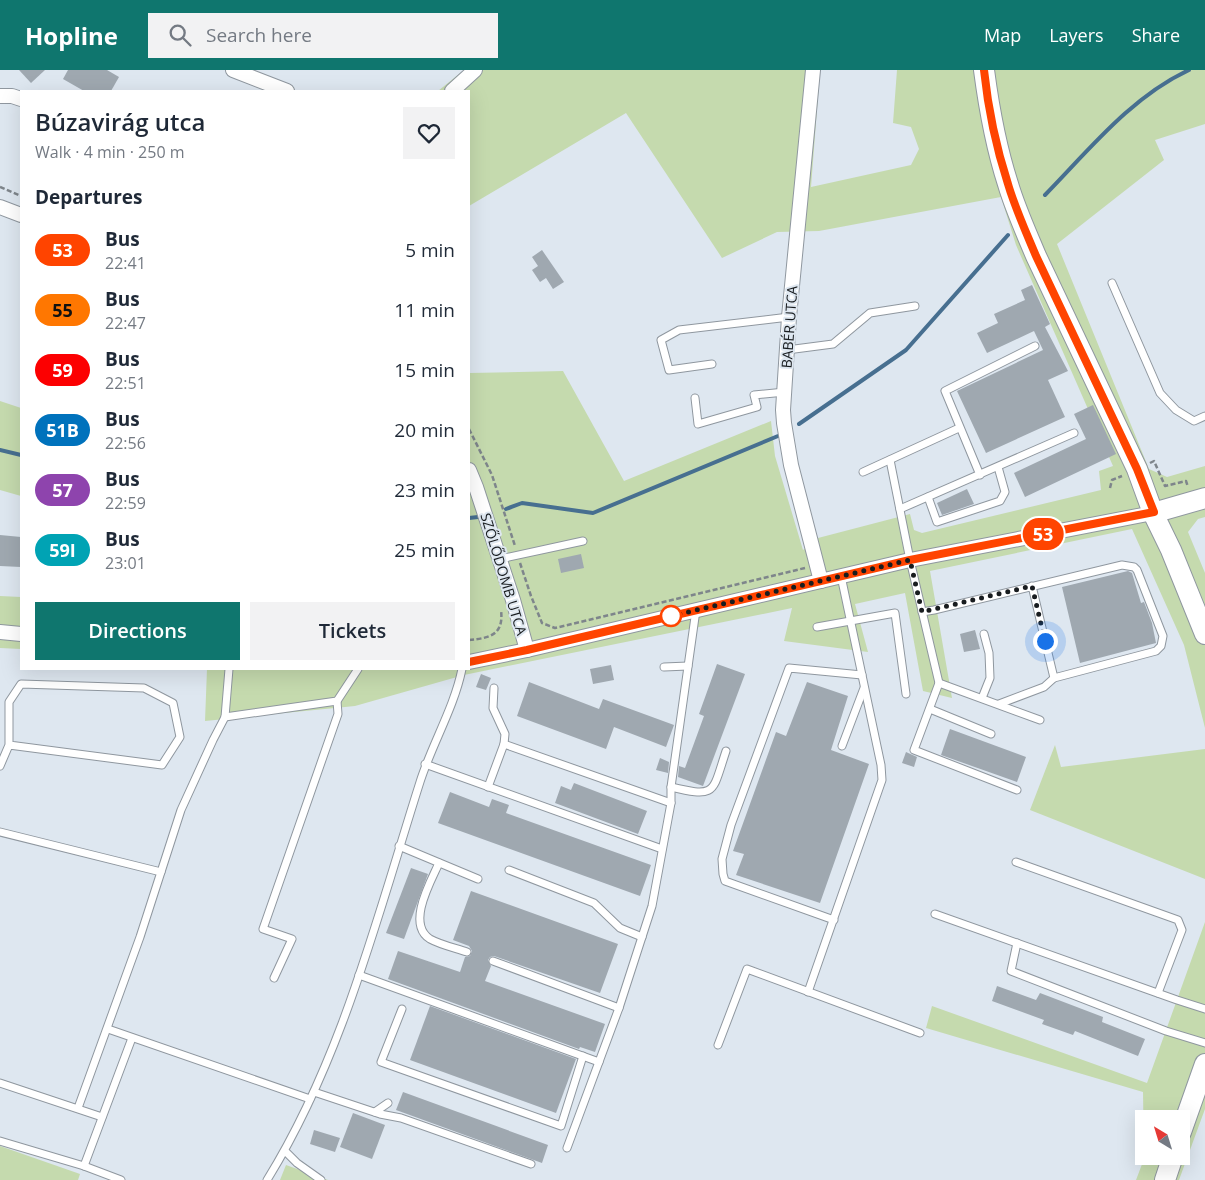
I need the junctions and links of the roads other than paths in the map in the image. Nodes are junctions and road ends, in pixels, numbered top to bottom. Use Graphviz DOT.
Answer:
graph roads {
  1 [pos="233,70"];
  2 [pos="475,70"];
  3 [pos="813,70"];
  4 [pos="984,70"];
  5 [pos="284,90"];
  6 [pos="453,90"];
  7 [pos="0,96"];
  8 [pos="20,99"];
  9 [pos="0,206"];
  10 [pos="20,215"];
  11 [pos="1112,283"];
  12 [pos="915,306"];
  13 [pos="789,316"];
  14 [pos="1035,346"];
  15 [pos="787,350"];
  16 [pos="712,364"];
  17 [pos="784,392"];
  18 [pos="695,398"];
  19 [pos="1205,416"];
  20 [pos="959,428"];
  21 [pos="1074,433"];
  22 [pos="890,460"];
  23 [pos="998,467"];
  24 [pos="470,472"];
  25 [pos="863,472"];
  26 [pos="980,475"];
  27 [pos="928,497"];
  28 [pos="1205,498"];
  29 [pos="900,508"];
  30 [pos="1154,512"];
  31 [pos="583,541"];
  32 [pos="500,559"];
  33 [pos="910,560"];
  34 [pos="841,576"];
  35 [pos="820,580"];
  36 [pos="1032,586"];
  37 [pos="696,610"];
  38 [pos="922,612"];
  39 [pos="850,621"];
  40 [pos="817,627"];
  41 [pos="0,632"];
  42 [pos="20,634"];
  43 [pos="984,634"];
  44 [pos="1205,634"];
  45 [pos="527,650"];
  46 [pos="470,662"];
  47 [pos="688,666"];
  48 [pos="664,667"];
  49 [pos="229,670"];
  50 [pos="357,670"];
  51 [pos="462,670"];
  52 [pos="862,675"];
  53 [pos="1054,678"];
  54 [pos="939,682"];
  55 [pos="864,687"];
  56 [pos="494,688"];
  57 [pos="906,694"];
  58 [pos="982,698"];
  59 [pos="337,701"];
  60 [pos="999,704"];
  61 [pos="930,709"];
  62 [pos="226,718"];
  63 [pos="1040,720"];
  64 [pos="991,734"];
  65 [pos="9,744"];
  66 [pos="504,744"];
  67 [pos="842,746"];
  68 [pos="726,751"];
  69 [pos="425,764"];
  70 [pos="0,766"];
  71 [pos="488,787"];
  72 [pos="670,787"];
  73 [pos="1017,790"];
  74 [pos="671,803"];
  75 [pos="0,832"];
  76 [pos="399,846"];
  77 [pos="662,849"];
  78 [pos="1016,862"];
  79 [pos="439,863"];
  80 [pos="510,870"];
  81 [pos="161,872"];
  82 [pos="478,880"];
  83 [pos="935,914"];
  84 [pos="834,920"];
  85 [pos="642,937"];
  86 [pos="1017,943"];
  87 [pos="467,952"];
  88 [pos="492,961"];
  89 [pos="359,975"];
  90 [pos="274,978"];
  91 [pos="808,992"];
  92 [pos="1158,993"];
  93 [pos="619,1008"];
  94 [pos="1205,1008"];
  95 [pos="402,1009"];
  96 [pos="108,1029"];
  97 [pos="920,1033"];
  98 [pos="132,1038"];
  99 [pos="1205,1043"];
  100 [pos="718,1045"];
  101 [pos="583,1056"];
  102 [pos="599,1062"];
  103 [pos="1205,1064"];
  104 [pos="0,1083"];
  105 [pos="314,1092"];
  106 [pos="310,1099"];
  107 [pos="388,1103"];
  108 [pos="78,1108"];
  109 [pos="1189,1110"];
  110 [pos="375,1112"];
  111 [pos="102,1117"];
  112 [pos="0,1140"];
  113 [pos="567,1148"];
  114 [pos="284,1152"];
  115 [pos="531,1164"];
  116 [pos="1170,1165"];
  117 [pos="84,1166"];
  118 [pos="120,1180"];
  119 [pos="267,1180"];
  120 [pos="321,1180"];
  121 [pos="1165,1180"];
  1 -- 5 [label="street"];
  2 -- 6 [label="street"];
  3 -- 13 [label="street, BABÉR UTCA"];
  4 -- 30 [label="main road"];
  7 -- 8 [label="street"];
  9 -- 10 [label="street"];
  11 -- 19 [label="lane"];
  12 -- 15 [label="lane"];
  13 -- 15 [label="street, BABÉR UTCA"];
  13 -- 16 [label="lane"];
  14 -- 20 [label="lane"];
  15 -- 17 [label="street, BABÉR UTCA"];
  17 -- 18 [label="lane"];
  17 -- 35 [label="street, BABÉR UTCA"];
  20 -- 22 [label="lane"];
  20 -- 26 [label="lane"];
  21 -- 23 [label="lane"];
  22 -- 25 [label="lane"];
  22 -- 29 [label="lane"];
  23 -- 26 [label="lane"];
  23 -- 27 [label="lane"];
  24 -- 32 [label="street, SZŐLŐDOMB UTCA"];
  26 -- 27 [label="lane"];
  27 -- 29 [label="lane"];
  28 -- 30 [label="main road"];
  29 -- 33 [label="lane"];
  30 -- 33 [label="street"];
  30 -- 44 [label="main road"];
  31 -- 32 [label="lane"];
  32 -- 45 [label="street, SZŐLŐDOMB UTCA"];
  33 -- 34 [label="street"];
  33 -- 38 [label="lane"];
  34 -- 35 [label="street"];
  34 -- 39 [label="lane"];
  35 -- 37 [label="street"];
  36 -- 38 [label="lane"];
  36 -- 53 [label="lane"];
  36 -- 53 [label="lane"];
  37 -- 45 [label="street"];
  37 -- 47 [label="lane"];
  38 -- 54 [label="lane"];
  39 -- 40 [label="lane"];
  39 -- 52 [label="lane"];
  39 -- 57 [label="lane"];
  41 -- 42 [label="street"];
  43 -- 58 [label="lane"];
  45 -- 46 [label="street"];
  47 -- 48 [label="lane"];
  47 -- 72 [label="lane"];
  49 -- 62 [label="lane"];
  50 -- 59 [label="lane"];
  51 -- 69 [label="lane"];
  52 -- 55 [label="lane"];
  52 -- 84 [label="lane"];
  53 -- 60 [label="lane"];
  54 -- 58 [label="lane"];
  54 -- 61 [label="lane"];
  55 -- 67 [label="lane"];
  55 -- 84 [label="lane"];
  56 -- 66 [label="lane"];
  58 -- 60 [label="lane"];
  59 -- 62 [label="lane"];
  59 -- 90 [label="lane"];
  60 -- 63 [label="lane"];
  61 -- 64 [label="lane"];
  61 -- 73 [label="lane"];
  62 -- 81 [label="lane"];
  65 -- 65 [label="lane"];
  65 -- 70 [label="lane"];
  66 -- 71 [label="lane"];
  66 -- 74 [label="lane"];
  68 -- 72 [label="lane"];
  69 -- 71 [label="lane"];
  69 -- 76 [label="lane"];
  71 -- 77 [label="lane"];
  72 -- 74 [label="lane"];
  74 -- 77 [label="lane"];
  75 -- 81 [label="lane"];
  76 -- 79 [label="lane"];
  76 -- 89 [label="lane"];
  77 -- 85 [label="lane"];
  78 -- 92 [label="lane"];
  79 -- 82 [label="lane"];
  79 -- 87 [label="lane"];
  80 -- 85 [label="lane"];
  81 -- 96 [label="lane"];
  83 -- 86 [label="lane"];
  84 -- 91 [label="lane"];
  85 -- 93 [label="lane"];
  86 -- 92 [label="lane"];
  86 -- 99 [label="lane"];
  88 -- 93 [label="lane"];
  89 -- 101 [label="lane"];
  89 -- 105 [label="lane"];
  91 -- 97 [label="lane"];
  91 -- 100 [label="lane"];
  92 -- 94 [label="lane"];
  93 -- 102 [label="lane"];
  95 -- 101 [label="lane"];
  96 -- 98 [label="lane"];
  96 -- 108 [label="lane"];
  98 -- 106 [label="lane"];
  98 -- 111 [label="lane"];
  101 -- 102 [label="lane"];
  102 -- 113 [label="lane"];
  103 -- 109 [label="main road"];
  104 -- 108 [label="lane"];
  105 -- 106 [label="lane"];
  105 -- 110 [label="lane"];
  106 -- 114 [label="lane"];
  107 -- 110 [label="lane"];
  108 -- 111 [label="lane"];
  110 -- 115 [label="lane"];
  111 -- 117 [label="lane"];
  112 -- 117 [label="lane"];
  114 -- 119 [label="lane"];
  114 -- 120 [label="lane"];
  116 -- 121 [label="main road"];
  117 -- 118 [label="lane"];
}
